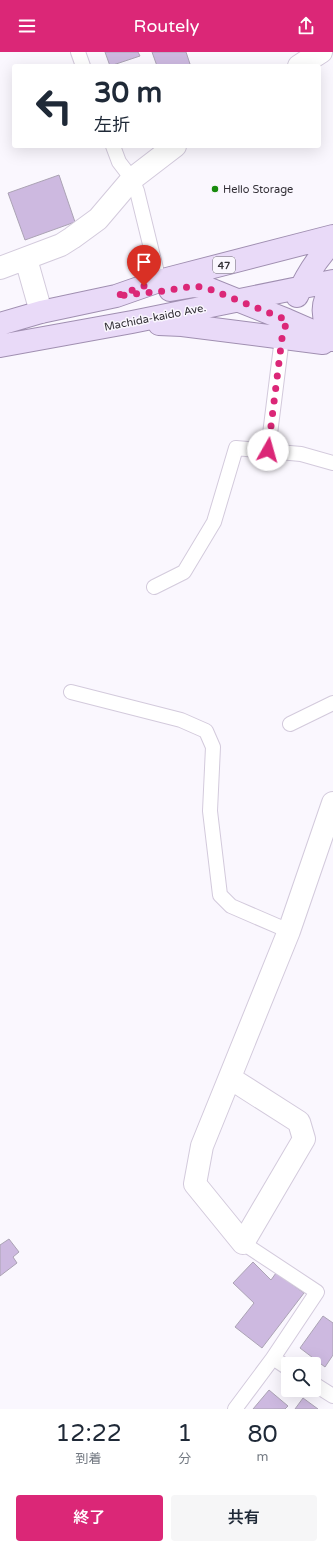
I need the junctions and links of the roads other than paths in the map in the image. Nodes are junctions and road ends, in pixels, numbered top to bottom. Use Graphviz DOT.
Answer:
graph roads {
  1 [pos="78,52"];
  2 [pos="321,52"];
  3 [pos="82,64"];
  4 [pos="302,64"];
  5 [pos="114,148"];
  6 [pos="172,148"];
  7 [pos="132,179"];
  8 [pos="333,236"];
  9 [pos="333,242"];
  10 [pos="26,259"];
  11 [pos="0,268"];
  12 [pos="333,281"];
  13 [pos="159,282"];
  14 [pos="333,286"];
  15 [pos="301,288"];
  16 [pos="116,296"];
  17 [pos="241,300"];
  18 [pos="41,312"];
  19 [pos="132,322"];
  20 [pos="0,324"];
  21 [pos="284,329"];
  22 [pos="333,333"];
  23 [pos="333,340"];
  24 [pos="333,345"];
  25 [pos="0,346"];
  26 [pos="268,450"];
  27 [pos="333,463"];
  28 [pos="154,587"];
  29 [pos="71,692"];
  30 [pos="333,703"];
  31 [pos="290,724"];
  32 [pos="333,803"];
  33 [pos="289,931"];
  34 [pos="230,1078"];
  35 [pos="243,1243"];
  36 [pos="273,1358"];
  37 [pos="281,1363"];
  38 [pos="321,1388"];
  39 [pos="333,1396"];
  40 [pos="236,1409"];
  1 -- 3 [label="lane"];
  2 -- 4 [label="street"];
  5 -- 7 [label="lane"];
  6 -- 7 [label="street"];
  7 -- 10 [label="street"];
  7 -- 13 [label="lane"];
  8 -- 13 [label="main road, 47"];
  9 -- 15 [label="main road"];
  10 -- 11 [label="street"];
  10 -- 18 [label="street"];
  12 -- 15 [label="main road, Machida-kaido Ave. / 47"];
  13 -- 16 [label="main road, 47"];
  14 -- 22 [label="main road"];
  15 -- 17 [label="main road, Machida-kaido Ave. / 47"];
  15 -- 21 [label="main road"];
  16 -- 17 [label="main road, 47"];
  16 -- 18 [label="main road, 47"];
  17 -- 19 [label="main road, Machida-kaido Ave. / 47"];
  17 -- 21 [label="main road, 47"];
  18 -- 20 [label="main road, 47"];
  19 -- 21 [label="main road, 47"];
  19 -- 25 [label="main road, Machida-kaido Ave. / 47"];
  21 -- 23 [label="main road, 47"];
  21 -- 24 [label="main road, 47"];
  21 -- 26 [label="lane"];
  26 -- 27 [label="lane"];
  26 -- 28 [label="lane"];
  29 -- 33 [label="lane"];
  30 -- 31 [label="lane"];
  32 -- 33 [label="street"];
  33 -- 34 [label="street"];
  34 -- 35 [label="street"];
  34 -- 35 [label="street"];
  35 -- 36 [label="lane"];
  36 -- 37 [label="lane"];
  36 -- 40 [label="lane"];
  38 -- 39 [label="lane"];
}
